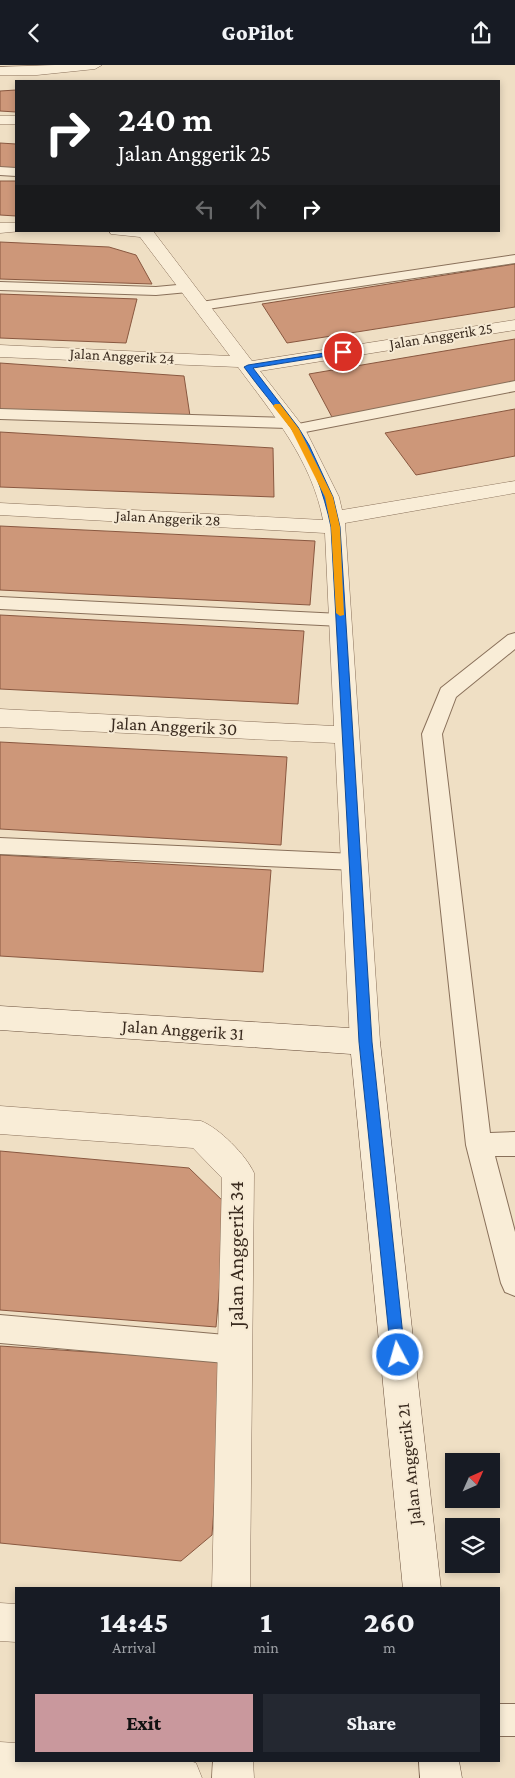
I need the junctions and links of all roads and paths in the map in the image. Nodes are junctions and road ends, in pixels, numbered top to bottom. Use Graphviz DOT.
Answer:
graph roads {
  1 [pos="95,65"];
  2 [pos="0,71"];
  3 [pos="26,76"];
  4 [pos="0,120"];
  5 [pos="15,120"];
  6 [pos="0,171"];
  7 [pos="15,172"];
  8 [pos="0,227"];
  9 [pos="15,228"];
  10 [pos="144,232"];
  11 [pos="515,259"];
  12 [pos="0,286"];
  13 [pos="188,288"];
  14 [pos="201,306"];
  15 [pos="515,325"];
  16 [pos="0,351"];
  17 [pos="246,364"];
  18 [pos="515,386"];
  19 [pos="0,414"];
  20 [pos="293,426"];
  21 [pos="515,487"];
  22 [pos="0,509"];
  23 [pos="334,523"];
  24 [pos="0,603"];
  25 [pos="341,620"];
  26 [pos="515,639"];
  27 [pos="0,718"];
  28 [pos="348,735"];
  29 [pos="0,846"];
  30 [pos="355,862"];
  31 [pos="0,1018"];
  32 [pos="366,1042"];
  33 [pos="0,1120"];
  34 [pos="515,1144"];
  35 [pos="479,1145"];
  36 [pos="515,1283"];
  37 [pos="0,1329"];
  38 [pos="237,1350"];
  39 [pos="231,1587"];
  40 [pos="422,1587"];
  41 [pos="0,1621"];
  42 [pos="15,1623"];
  43 [pos="515,1720"];
  44 [pos="500,1721"];
  45 [pos="0,1762"];
  46 [pos="232,1762"];
  47 [pos="439,1762"];
  48 [pos="181,1778"];
  49 [pos="233,1778"];
  50 [pos="440,1778"];
  1 -- 3 [label="street"];
  2 -- 3 [label="street"];
  4 -- 5 [label="street"];
  6 -- 7 [label="lane"];
  8 -- 9 [label="street"];
  10 -- 13 [label="street, Jalan Anggerik 21"];
  11 -- 14 [label="lane"];
  12 -- 13 [label="lane"];
  13 -- 14 [label="street, Jalan Anggerik 21"];
  14 -- 17 [label="street, Jalan Anggerik 21"];
  15 -- 17 [label="street, Jalan Anggerik 25"];
  16 -- 17 [label="street, Jalan Anggerik 24"];
  17 -- 20 [label="street, Jalan Anggerik 21"];
  18 -- 20 [label="lane"];
  19 -- 20 [label="lane"];
  20 -- 23 [label="street, Jalan Anggerik 21"];
  21 -- 23 [label="street, Jalan Anggerik 28"];
  22 -- 23 [label="street, Jalan Anggerik 28"];
  23 -- 25 [label="street, Jalan Anggerik 21"];
  24 -- 25 [label="lane"];
  25 -- 28 [label="street, Jalan Anggerik 21"];
  26 -- 35 [label="lane"];
  27 -- 28 [label="street, Jalan Anggerik 30"];
  28 -- 30 [label="street, Jalan Anggerik 21"];
  29 -- 30 [label="lane"];
  30 -- 32 [label="street, Jalan Anggerik 21"];
  31 -- 32 [label="street, Jalan Anggerik 31"];
  32 -- 40 [label="street, Jalan Anggerik 21"];
  33 -- 38 [label="street, Jalan Anggerik 34"];
  34 -- 35 [label="lane"];
  35 -- 36 [label="lane"];
  37 -- 38 [label="lane"];
  38 -- 39 [label="street, Jalan Anggerik 34"];
  41 -- 42 [label="street"];
  43 -- 44 [label="lane"];
  45 -- 48 [label="street"];
  46 -- 49 [label="street"];
  47 -- 50 [label="street"];
}
